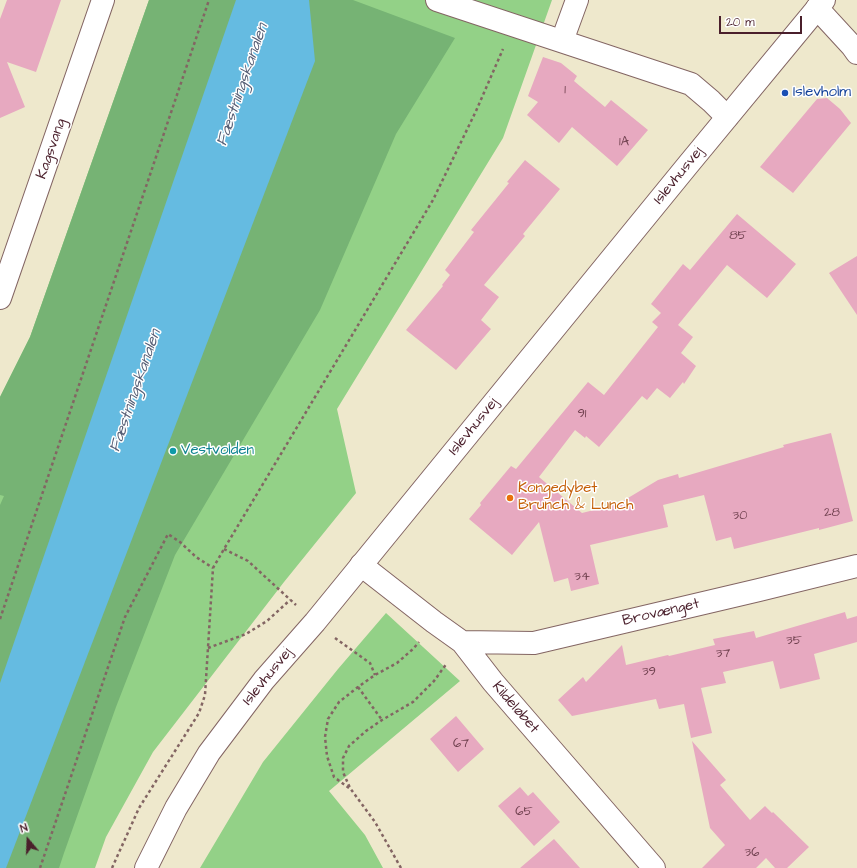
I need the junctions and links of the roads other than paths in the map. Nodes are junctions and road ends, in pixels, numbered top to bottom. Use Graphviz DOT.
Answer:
graph roads {
  1 [pos="103,0"];
  2 [pos="437,0"];
  3 [pos="577,0"];
  4 [pos="820,4"];
  5 [pos="562,41"];
  6 [pos="857,54"];
  7 [pos="727,117"];
  8 [pos="0,298"];
  9 [pos="361,565"];
  10 [pos="857,566"];
  11 [pos="462,642"];
  12 [pos="146,868"];
  13 [pos="654,868"];
  1 -- 8 [label="street, Kagsvang"];
  2 -- 5 [label="street"];
  3 -- 5 [label="street"];
  4 -- 6 [label="street"];
  4 -- 7 [label="street, Islevhusvej"];
  5 -- 7 [label="street"];
  7 -- 9 [label="street, Islevhusvej"];
  9 -- 11 [label="street, Kildeløbet"];
  9 -- 12 [label="street, Islevhusvej"];
  10 -- 11 [label="street, Brovænget"];
  11 -- 13 [label="street, Kildeløbet"];
}
